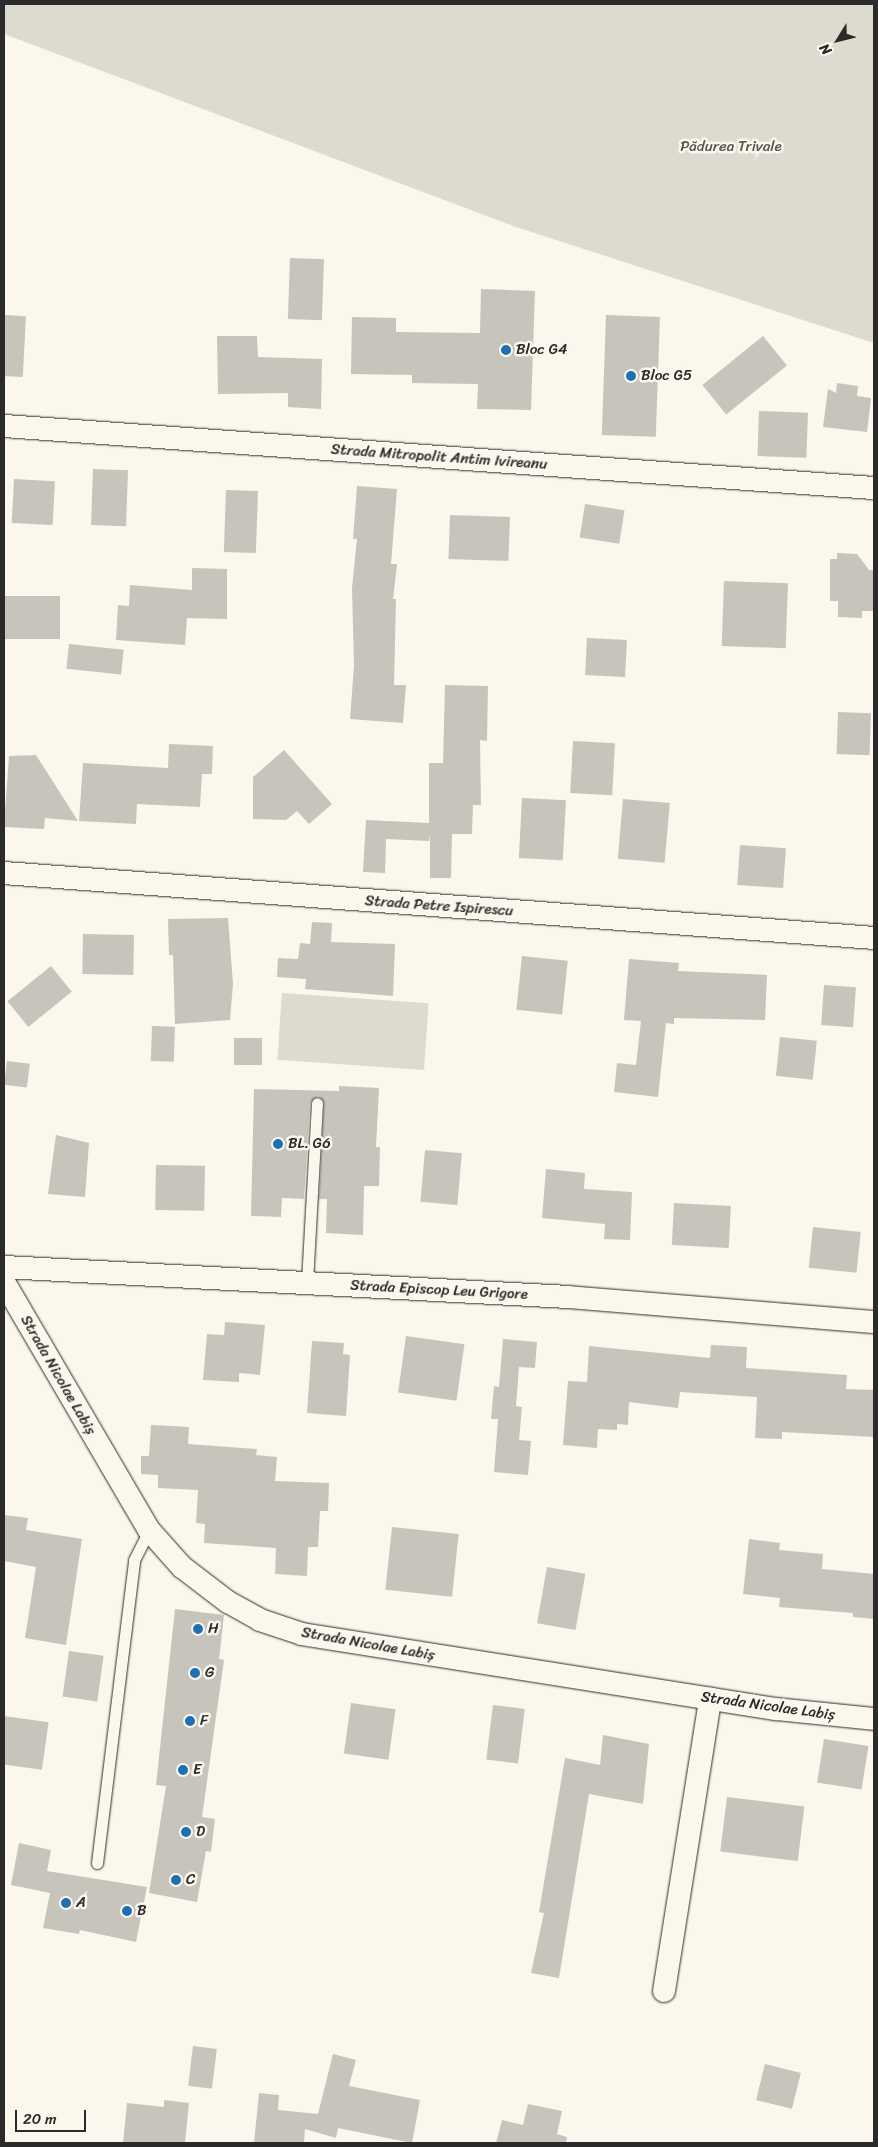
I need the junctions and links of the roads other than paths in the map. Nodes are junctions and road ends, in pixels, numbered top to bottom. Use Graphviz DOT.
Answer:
graph roads {
  1 [pos="4,426"];
  2 [pos="874,488"];
  3 [pos="4,873"];
  4 [pos="874,938"];
  5 [pos="317,1103"];
  6 [pos="4,1267"];
  7 [pos="4,1282"];
  8 [pos="307,1282"];
  9 [pos="874,1322"];
  10 [pos="149,1530"];
  11 [pos="710,1699"];
  12 [pos="874,1719"];
  13 [pos="97,1863"];
  14 [pos="664,1991"];
  1 -- 2 [label="street, Strada Mitropolit Antim Ivireanu"];
  3 -- 4 [label="street, Strada Petre Ispirescu"];
  5 -- 8 [label="lane"];
  6 -- 8 [label="street, Strada Episcop Leu Grigore"];
  7 -- 10 [label="street, Strada Nicolae Labiș"];
  8 -- 9 [label="street, Strada Episcop Leu Grigore"];
  10 -- 11 [label="street, Strada Nicolae Labiș"];
  10 -- 13 [label="lane"];
  11 -- 12 [label="street, Strada Nicolae Labiș"];
  11 -- 14 [label="street"];
}
